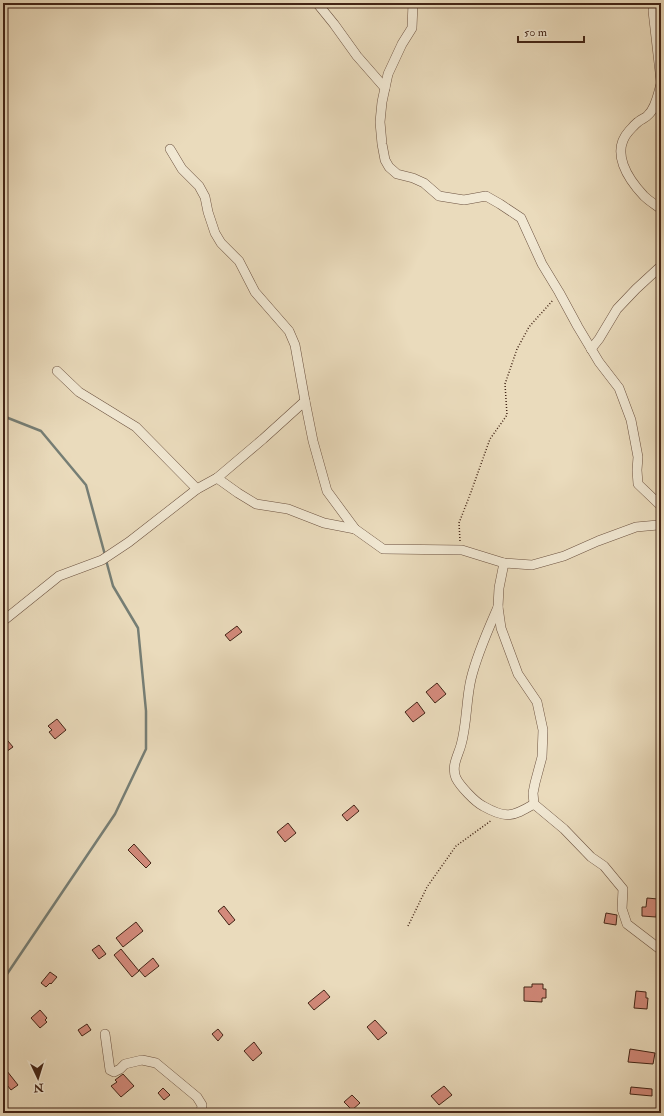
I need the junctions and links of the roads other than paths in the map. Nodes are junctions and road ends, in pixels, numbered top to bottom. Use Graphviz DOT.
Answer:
graph roads {
  1 [pos="317,3"];
  2 [pos="413,3"];
  3 [pos="654,3"];
  4 [pos="661,83"];
  5 [pos="385,88"];
  6 [pos="170,149"];
  7 [pos="661,209"];
  8 [pos="661,266"];
  9 [pos="591,349"];
  10 [pos="57,371"];
  11 [pos="305,401"];
  12 [pos="217,478"];
  13 [pos="197,488"];
  14 [pos="661,506"];
  15 [pos="661,526"];
  16 [pos="355,530"];
  17 [pos="504,563"];
  18 [pos="498,607"];
  19 [pos="3,621"];
  20 [pos="534,804"];
  21 [pos="661,950"];
  22 [pos="105,1034"];
  23 [pos="201,1113"];
  1 -- 5 [label="street"];
  2 -- 5 [label="street"];
  3 -- 4 [label="street"];
  4 -- 7 [label="street"];
  5 -- 9 [label="street"];
  6 -- 11 [label="street"];
  8 -- 9 [label="street"];
  9 -- 14 [label="street"];
  10 -- 13 [label="street"];
  11 -- 12 [label="street"];
  11 -- 16 [label="street"];
  12 -- 13 [label="street"];
  12 -- 16 [label="street"];
  13 -- 19 [label="street"];
  15 -- 17 [label="street"];
  16 -- 17 [label="street"];
  17 -- 18 [label="street"];
  18 -- 20 [label="street"];
  18 -- 20 [label="street"];
  20 -- 21 [label="street"];
  22 -- 23 [label="street"];
}
